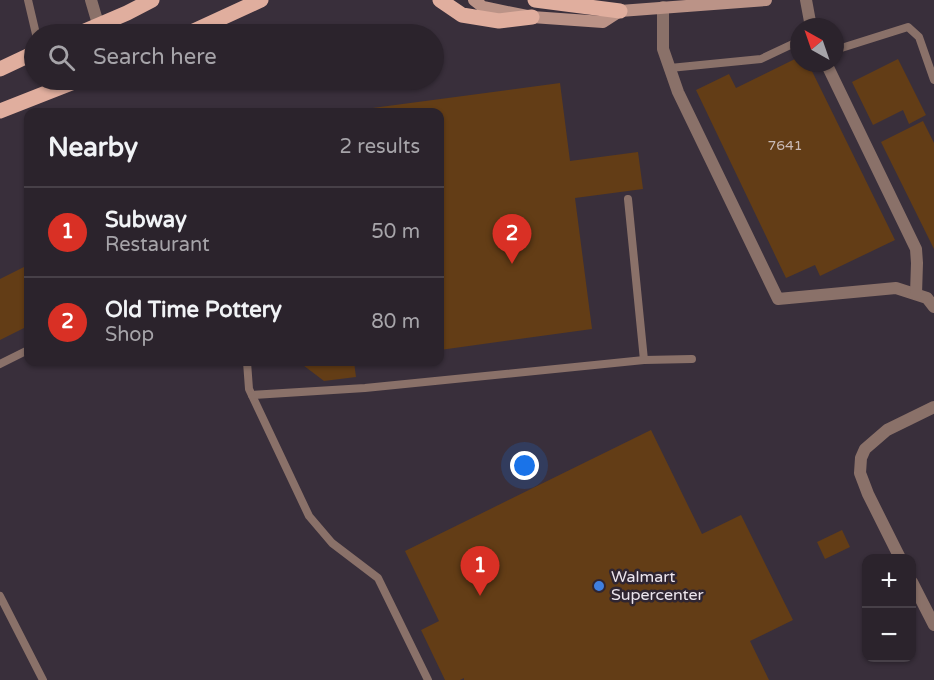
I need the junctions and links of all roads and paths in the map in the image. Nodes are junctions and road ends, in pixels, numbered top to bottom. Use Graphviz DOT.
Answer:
graph roads {
  1 [pos="28,0"];
  2 [pos="91,0"];
  3 [pos="152,0"];
  4 [pos="261,0"];
  5 [pos="440,0"];
  6 [pos="474,0"];
  7 [pos="535,0"];
  8 [pos="766,0"];
  9 [pos="806,0"];
  10 [pos="689,3"];
  11 [pos="620,5"];
  12 [pos="663,7"];
  13 [pos="532,17"];
  14 [pos="809,18"];
  15 [pos="34,24"];
  16 [pos="98,24"];
  17 [pos="110,24"];
  18 [pos="209,24"];
  19 [pos="790,45"];
  20 [pos="844,47"];
  21 [pos="24,58"];
  22 [pos="670,68"];
  23 [pos="0,69"];
  24 [pos="830,72"];
  25 [pos="934,80"];
  26 [pos="54,90"];
  27 [pos="0,111"];
  28 [pos="628,200"];
  29 [pos="915,294"];
  30 [pos="934,307"];
  31 [pos="24,352"];
  32 [pos="692,359"];
  33 [pos="644,360"];
  34 [pos="0,364"];
  35 [pos="247,366"];
  36 [pos="252,395"];
  37 [pos="934,406"];
  38 [pos="898,554"];
  39 [pos="916,590"];
  40 [pos="0,596"];
  41 [pos="934,625"];
  42 [pos="43,680"];
  43 [pos="428,680"];
  1 -- 15 [label="lane"];
  2 -- 16 [label="street"];
  3 -- 17 [label="main road"];
  4 -- 18 [label="main road"];
  5 -- 13 [label="main road"];
  6 -- 13 [label="main road"];
  7 -- 11 [label="main road"];
  8 -- 10 [label="main road"];
  9 -- 14 [label="street"];
  10 -- 12 [label="main road"];
  11 -- 12 [label="main road"];
  11 -- 13 [label="main road"];
  12 -- 22 [label="street"];
  19 -- 22 [label="lane"];
  20 -- 25 [label="lane"];
  21 -- 23 [label="main road"];
  22 -- 29 [label="street"];
  24 -- 29 [label="street"];
  26 -- 27 [label="main road"];
  28 -- 33 [label="lane"];
  29 -- 30 [label="street"];
  31 -- 34 [label="lane"];
  32 -- 33 [label="lane"];
  33 -- 36 [label="lane"];
  35 -- 36 [label="lane"];
  36 -- 43 [label="lane"];
  37 -- 38 [label="street"];
  39 -- 41 [label="street"];
  40 -- 42 [label="lane"];
}
